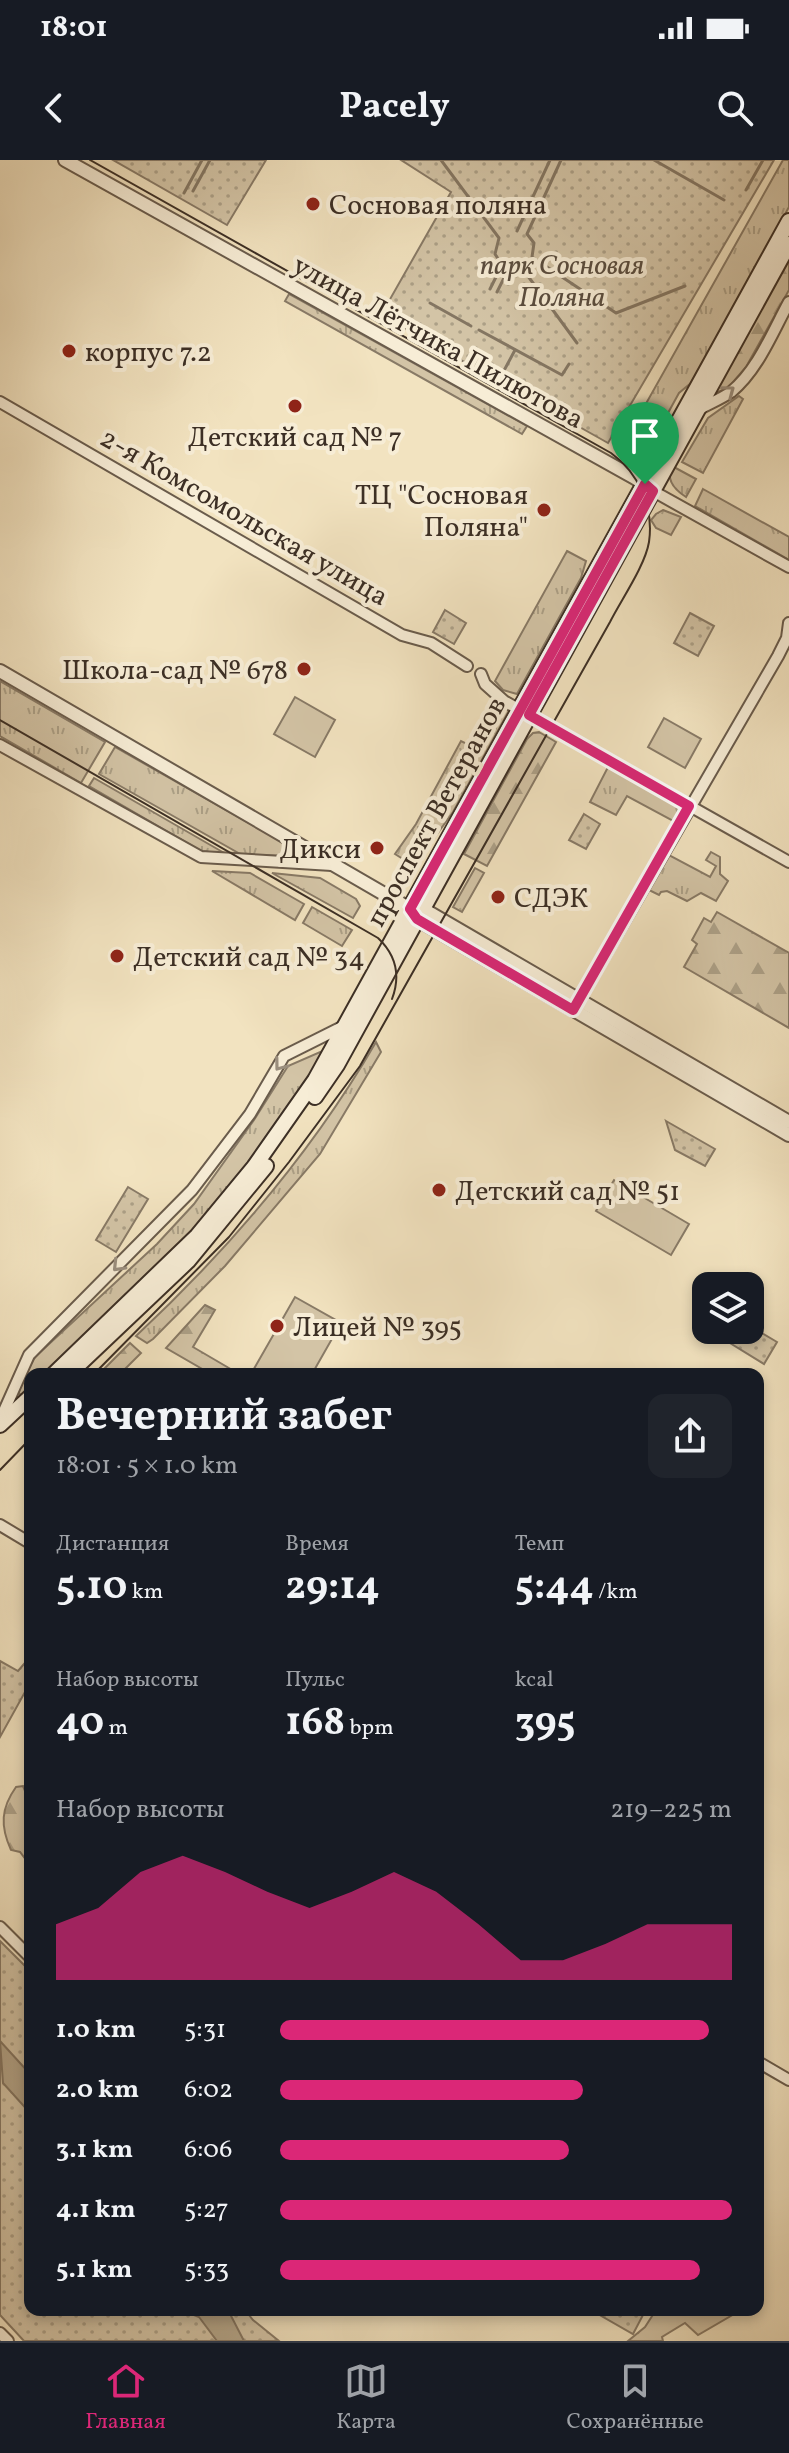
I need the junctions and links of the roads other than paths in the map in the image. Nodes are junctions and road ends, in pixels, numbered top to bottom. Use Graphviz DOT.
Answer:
graph roads {
  1 [pos="65,160"];
  2 [pos="789,221"];
  3 [pos="789,244"];
  4 [pos="789,302"];
  5 [pos="0,402"];
  6 [pos="698,410"];
  7 [pos="649,487"];
  8 [pos="789,567"];
  9 [pos="789,623"];
  10 [pos="467,666"];
  11 [pos="0,671"];
  12 [pos="481,674"];
  13 [pos="525,713"];
  14 [pos="0,745"];
  15 [pos="689,806"];
  16 [pos="789,862"];
  17 [pos="333,865"];
  18 [pos="416,912"];
  19 [pos="576,1005"];
  20 [pos="346,1025"];
  21 [pos="789,1122"];
  22 [pos="789,1135"];
  23 [pos="60,1368"];
  24 [pos="75,1368"];
  25 [pos="24,1402"];
  26 [pos="24,1417"];
  27 [pos="0,1423"];
  28 [pos="0,1439"];
  29 [pos="0,1525"];
  30 [pos="24,1539"];
  31 [pos="0,1927"];
  32 [pos="24,1951"];
  33 [pos="764,2065"];
  34 [pos="789,2080"];
  35 [pos="0,2333"];
  36 [pos="8,2341"];
  1 -- 7 [label="street, улица Лётчика Пилютова"];
  2 -- 7 [label="main road, проспект Ветеранов"];
  3 -- 6 [label="main road, проспект Ветеранов"];
  6 -- 4 [label="street, one-way"];
  5 -- 10 [label="street, 2-я Комсомольская улица"];
  6 -- 7 [label="main road, проспект Ветеранов"];
  7 -- 8 [label="street, улица Лётчика Пилютова"];
  7 -- 13 [label="main road, проспект Ветеранов"];
  9 -- 15 [label="street"];
  11 -- 17 [label="street"];
  12 -- 13 [label="street"];
  13 -- 15 [label="street"];
  13 -- 18 [label="main road, проспект Ветеранов"];
  14 -- 17 [label="street"];
  15 -- 16 [label="street"];
  15 -- 19 [label="street"];
  17 -- 18 [label="street"];
  18 -- 19 [label="street"];
  18 -- 20 [label="main road, проспект Ветеранов"];
  18 -- 24 [label="main road, проспект Ветеранов"];
  19 -- 21 [label="street"];
  19 -- 22 [label="street"];
  20 -- 23 [label="main road, проспект Ветеранов"];
  20 -- 27 [label="street, one-way"];
  25 -- 27 [label="main road"];
  26 -- 28 [label="main road"];
  29 -- 30 [label="street"];
  31 -- 32 [label="street"];
  33 -- 34 [label="street"];
  35 -- 36 [label="street"];
}
